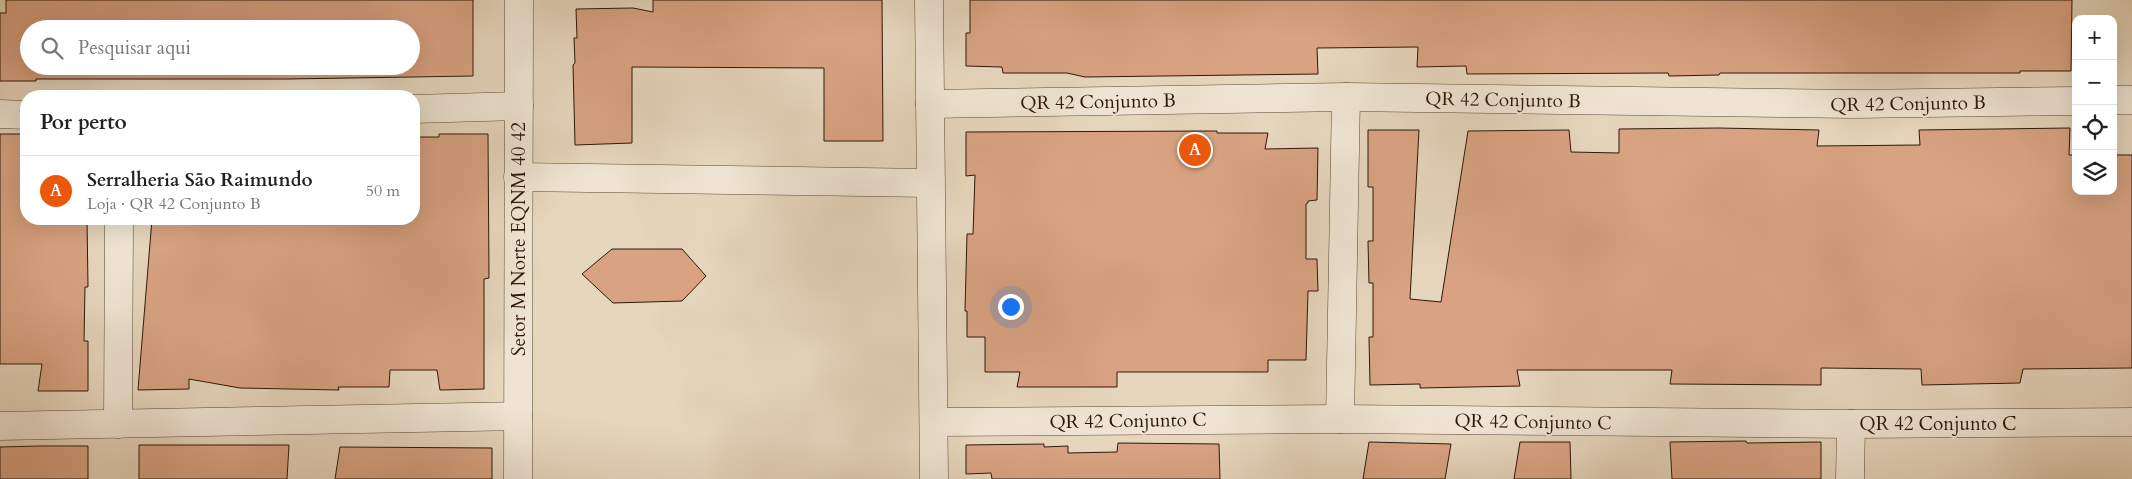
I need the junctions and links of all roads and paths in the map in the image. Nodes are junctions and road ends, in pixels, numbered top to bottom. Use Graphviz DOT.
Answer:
graph roads {
  1 [pos="519,0"];
  2 [pos="929,0"];
  3 [pos="1346,96"];
  4 [pos="2117,100"];
  5 [pos="2132,100"];
  6 [pos="2072,101"];
  7 [pos="930,104"];
  8 [pos="518,106"];
  9 [pos="420,109"];
  10 [pos="0,114"];
  11 [pos="20,115"];
  12 [pos="518,177"];
  13 [pos="929,183"];
  14 [pos="119,225"];
  15 [pos="518,416"];
  16 [pos="1340,418"];
  17 [pos="935,422"];
  18 [pos="2132,422"];
  19 [pos="118,424"];
  20 [pos="1852,424"];
  21 [pos="0,426"];
  22 [pos="518,479"];
  23 [pos="934,479"];
  24 [pos="1850,479"];
  1 -- 8 [label="street, Setor M Norte EQNM 40 42"];
  2 -- 7 [label="street"];
  3 -- 6 [label="street, QR 42 Conjunto B"];
  3 -- 7 [label="street, QR 42 Conjunto B"];
  3 -- 16 [label="street"];
  4 -- 5 [label="street"];
  7 -- 13 [label="street"];
  8 -- 9 [label="street"];
  8 -- 12 [label="street, Setor M Norte EQNM 40 42"];
  10 -- 11 [label="street"];
  12 -- 13 [label="street"];
  12 -- 15 [label="street, Setor M Norte EQNM 40 42"];
  13 -- 17 [label="street"];
  14 -- 19 [label="street"];
  15 -- 19 [label="street"];
  15 -- 22 [label="street, Setor M Norte EQNM 40 42"];
  16 -- 17 [label="street, QR 42 Conjunto C"];
  16 -- 20 [label="street, QR 42 Conjunto C"];
  17 -- 23 [label="street"];
  18 -- 20 [label="street, QR 42 Conjunto C"];
  19 -- 21 [label="street"];
  20 -- 24 [label="street"];
}
